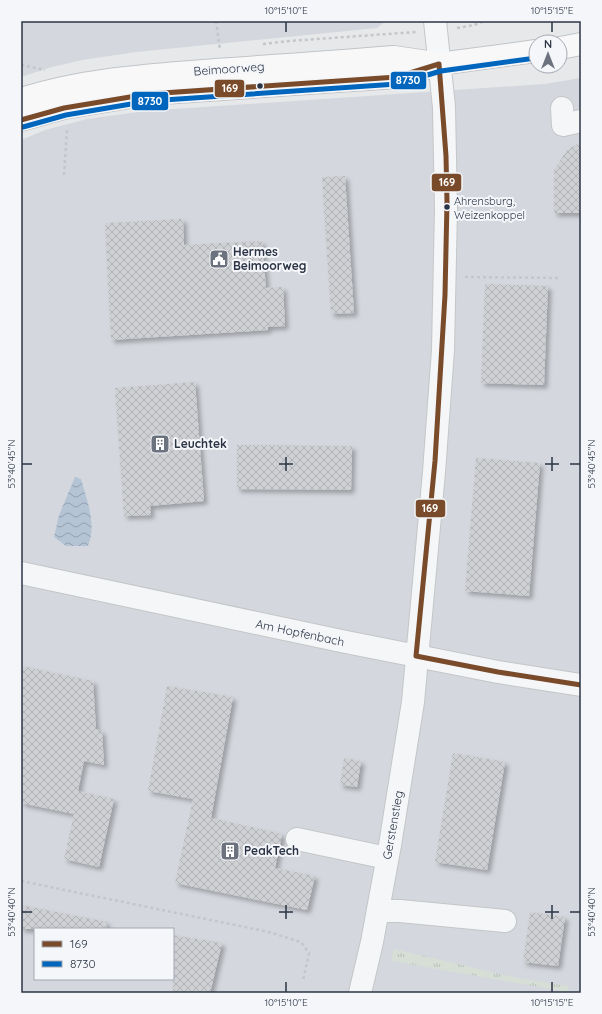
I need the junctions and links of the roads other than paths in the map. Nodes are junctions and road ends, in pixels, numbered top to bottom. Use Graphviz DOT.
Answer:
graph roads {
  1 [pos="435,21"];
  2 [pos="581,44"];
  3 [pos="568,46"];
  4 [pos="528,52"];
  5 [pos="439,64"];
  6 [pos="21,99"];
  7 [pos="562,108"];
  8 [pos="21,120"];
  9 [pos="581,121"];
  10 [pos="21,573"];
  11 [pos="416,656"];
  12 [pos="581,685"];
  13 [pos="297,839"];
  14 [pos="387,858"];
  15 [pos="378,911"];
  16 [pos="505,921"];
  17 [pos="360,993"];
  1 -- 5 [label="street, Gerstenstieg"];
  2 -- 3 [label="main road"];
  4 -- 5 [label="main road, Beimoorweg"];
  5 -- 6 [label="main road, Beimoorweg"];
  5 -- 8 [label="main road, Beimoorweg"];
  5 -- 11 [label="street, Gerstenstieg"];
  7 -- 9 [label="street"];
  10 -- 11 [label="street, Am Hopfenbach"];
  11 -- 12 [label="street, Am Hopfenbach"];
  11 -- 14 [label="street, Gerstenstieg"];
  13 -- 14 [label="street"];
  14 -- 15 [label="street, Gerstenstieg"];
  15 -- 16 [label="street"];
  15 -- 17 [label="street, Gerstenstieg"];
}
